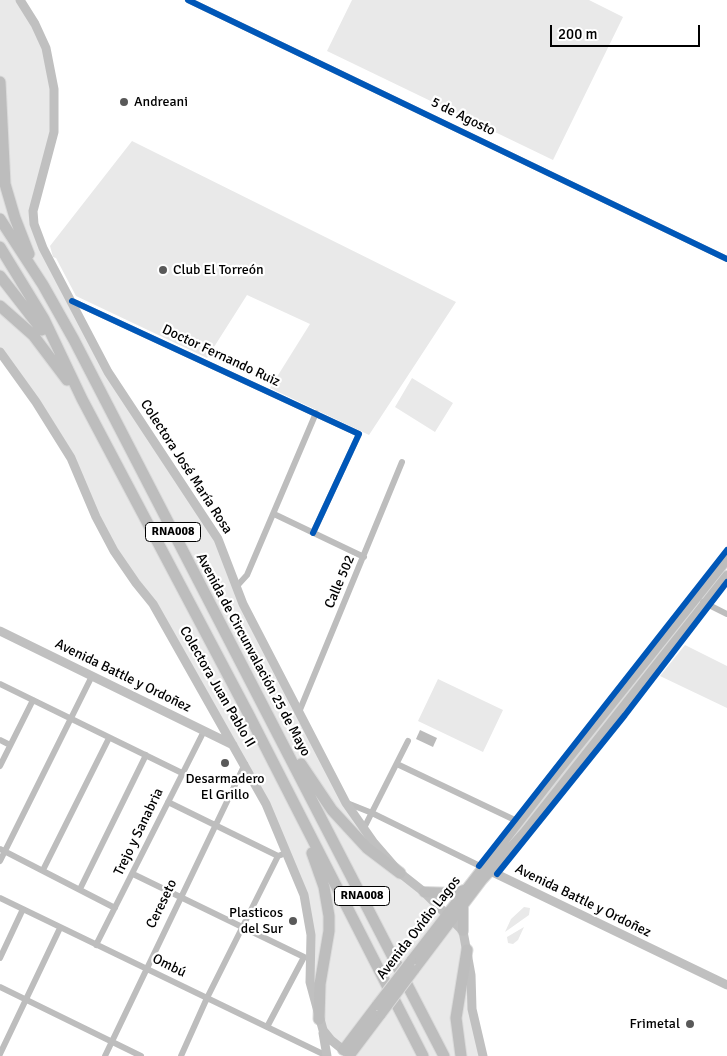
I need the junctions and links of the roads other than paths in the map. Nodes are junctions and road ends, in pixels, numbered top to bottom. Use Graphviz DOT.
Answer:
graph roads {
  1 [pos="20,0"];
  2 [pos="188,0"];
  3 [pos="0,82"];
  4 [pos="0,219"];
  5 [pos="0,247"];
  6 [pos="727,259"];
  7 [pos="0,276"];
  8 [pos="43,285"];
  9 [pos="72,301"];
  10 [pos="0,306"];
  11 [pos="58,351"];
  12 [pos="0,352"];
  13 [pos="82,399"];
  14 [pos="316,413"];
  15 [pos="402,462"];
  16 [pos="274,514"];
  17 [pos="313,533"];
  18 [pos="364,557"];
  19 [pos="727,559"];
  20 [pos="727,576"];
  21 [pos="238,586"];
  22 [pos="701,601"];
  23 [pos="727,614"];
  24 [pos="0,630"];
  25 [pos="92,676"];
  26 [pos="0,684"];
  27 [pos="33,700"];
  28 [pos="299,712"];
  29 [pos="70,718"];
  30 [pos="204,731"];
  31 [pos="279,736"];
  32 [pos="109,738"];
  33 [pos="0,740"];
  34 [pos="408,741"];
  35 [pos="10,745"];
  36 [pos="234,745"];
  37 [pos="146,756"];
  38 [pos="245,764"];
  39 [pos="397,764"];
  40 [pos="0,766"];
  41 [pos="182,773"];
  42 [pos="284,781"];
  43 [pos="168,802"];
  44 [pos="346,803"];
  45 [pos="372,812"];
  46 [pos="518,822"];
  47 [pos="214,824"];
  48 [pos="364,828"];
  49 [pos="2,850"];
  50 [pos="282,854"];
  51 [pos="0,861"];
  52 [pos="43,870"];
  53 [pos="488,870"];
  54 [pos="400,873"];
  55 [pos="133,874"];
  56 [pos="80,889"];
  57 [pos="468,889"];
  58 [pos="424,892"];
  59 [pos="180,897"];
  60 [pos="0,898"];
  61 [pos="464,905"];
  62 [pos="115,908"];
  63 [pos="23,910"];
  64 [pos="450,916"];
  65 [pos="242,927"];
  66 [pos="60,928"];
  67 [pos="463,931"];
  68 [pos="96,945"];
  69 [pos="467,950"];
  70 [pos="307,956"];
  71 [pos="0,958"];
  72 [pos="145,968"];
  73 [pos="727,985"];
  74 [pos="0,987"];
  75 [pos="206,998"];
  76 [pos="26,1000"];
  77 [pos="321,1024"];
  78 [pos="267,1027"];
  79 [pos="112,1041"];
  80 [pos="0,1054"];
  81 [pos="346,1055"];
  82 [pos="105,1056"];
  83 [pos="141,1056"];
  84 [pos="181,1056"];
  85 [pos="327,1056"];
  86 [pos="422,1056"];
  87 [pos="444,1056"];
  88 [pos="462,1056"];
  89 [pos="483,1056"];
  1 -- 9 [label="main road, Colectora José María Rosa"];
  2 -- 6 [label="street, 5 de Agosto"];
  3 -- 8 [label="highway"];
  4 -- 8 [label="highway, Avenida de Circunvalación 25 de Mayo / RNA008"];
  5 -- 11 [label="highway, RNA008"];
  7 -- 11 [label="highway"];
  8 -- 31 [label="highway, Avenida de Circunvalación 25 de Mayo / RNA008"];
  9 -- 14 [label="street, Doctor Fernando Ruiz"];
  9 -- 21 [label="main road, Colectora José María Rosa"];
  10 -- 13 [label="highway"];
  11 -- 13 [label="highway, RNA008"];
  12 -- 36 [label="main road, Colectora Juan Pablo II"];
  13 -- 42 [label="highway, RNA008"];
  14 -- 16 [label="street"];
  14 -- 17 [label="street, Doctor Fernando Ruiz"];
  15 -- 18 [label="street, Calle 502"];
  16 -- 17 [label="street"];
  16 -- 21 [label="street"];
  17 -- 18 [label="street"];
  18 -- 28 [label="street, Calle 502"];
  19 -- 22 [label="main road, Avenida Ovidio Lagos"];
  20 -- 22 [label="main road, Avenida Ovidio Lagos"];
  21 -- 28 [label="main road, Colectora José María Rosa"];
  22 -- 23 [label="street"];
  22 -- 46 [label="main road, Avenida Ovidio Lagos"];
  22 -- 53 [label="main road, Avenida Ovidio Lagos"];
  24 -- 25 [label="main road, Avenida Battle y Ordoñez"];
  25 -- 29 [label="street"];
  25 -- 30 [label="main road, Avenida Battle y Ordoñez"];
  26 -- 27 [label="street"];
  27 -- 29 [label="street"];
  27 -- 35 [label="street"];
  28 -- 44 [label="main road, Colectora José María Rosa"];
  29 -- 32 [label="street"];
  29 -- 49 [label="street"];
  30 -- 36 [label="main road, Avenida Battle y Ordoñez"];
  30 -- 41 [label="street, Trejo y Sanabria"];
  31 -- 54 [label="highway"];
  31 -- 87 [label="highway, Avenida de Circunvalación 25 de Mayo / RNA008"];
  32 -- 37 [label="street"];
  32 -- 52 [label="street"];
  33 -- 35 [label="street"];
  34 -- 39 [label="street"];
  35 -- 40 [label="street"];
  36 -- 38 [label="main road, Colectora Juan Pablo II"];
  37 -- 41 [label="street"];
  37 -- 56 [label="street"];
  38 -- 47 [label="street, Cereseto"];
  38 -- 50 [label="main road, Colectora Juan Pablo II"];
  39 -- 45 [label="street"];
  39 -- 46 [label="street"];
  41 -- 43 [label="street, Trejo y Sanabria"];
  42 -- 77 [label="highway"];
  42 -- 86 [label="highway, RNA008"];
  43 -- 47 [label="street"];
  43 -- 55 [label="street, Trejo y Sanabria"];
  44 -- 45 [label="street, Avenida Battle y Ordoñez"];
  44 -- 48 [label="main road, Colectora José María Rosa"];
  45 -- 48 [label="street"];
  45 -- 53 [label="street, Avenida Battle y Ordoñez"];
  46 -- 53 [label="main road, Avenida Ovidio Lagos"];
  47 -- 50 [label="street"];
  47 -- 59 [label="street, Cereseto"];
  48 -- 54 [label="main road, Colectora José María Rosa"];
  49 -- 51 [label="street"];
  49 -- 52 [label="street"];
  50 -- 65 [label="street"];
  50 -- 70 [label="main road, Colectora Juan Pablo II"];
  52 -- 56 [label="street"];
  53 -- 57 [label="main road, Avenida Ovidio Lagos"];
  53 -- 61 [label="main road, Avenida Ovidio Lagos"];
  53 -- 73 [label="main road, Avenida Battle y Ordoñez"];
  54 -- 58 [label="main road, Colectora José María Rosa"];
  55 -- 59 [label="street"];
  55 -- 62 [label="street, Trejo y Sanabria"];
  56 -- 62 [label="street"];
  57 -- 58 [label="main road"];
  57 -- 64 [label="main road, Avenida Ovidio Lagos"];
  58 -- 64 [label="main road, Colectora José María Rosa"];
  59 -- 65 [label="street"];
  59 -- 72 [label="street, Cereseto"];
  60 -- 63 [label="street, Ombú"];
  61 -- 64 [label="main road, Avenida Ovidio Lagos"];
  61 -- 67 [label="main road"];
  62 -- 68 [label="street, Trejo y Sanabria"];
  63 -- 66 [label="street, Ombú"];
  63 -- 71 [label="street"];
  64 -- 67 [label="main road, Colectora José María Rosa"];
  64 -- 81 [label="main road, Avenida Ovidio Lagos, bridge"];
  65 -- 70 [label="street"];
  65 -- 75 [label="street"];
  66 -- 68 [label="street, Ombú"];
  66 -- 76 [label="street"];
  67 -- 69 [label="main road, Colectora José María Rosa"];
  68 -- 72 [label="street, Ombú"];
  69 -- 88 [label="highway"];
  69 -- 89 [label="main road, Colectora José María Rosa"];
  70 -- 77 [label="main road, Colectora Juan Pablo II"];
  70 -- 78 [label="street"];
  72 -- 75 [label="street, Ombú"];
  72 -- 79 [label="street, Cereseto"];
  74 -- 76 [label="street"];
  75 -- 78 [label="street, Ombú"];
  75 -- 84 [label="street"];
  76 -- 79 [label="street"];
  76 -- 80 [label="street"];
  77 -- 81 [label="main road"];
  77 -- 85 [label="main road, Colectora Juan Pablo II"];
  78 -- 85 [label="street, Ombú"];
  79 -- 82 [label="street, Cereseto"];
  79 -- 83 [label="street"];
}
